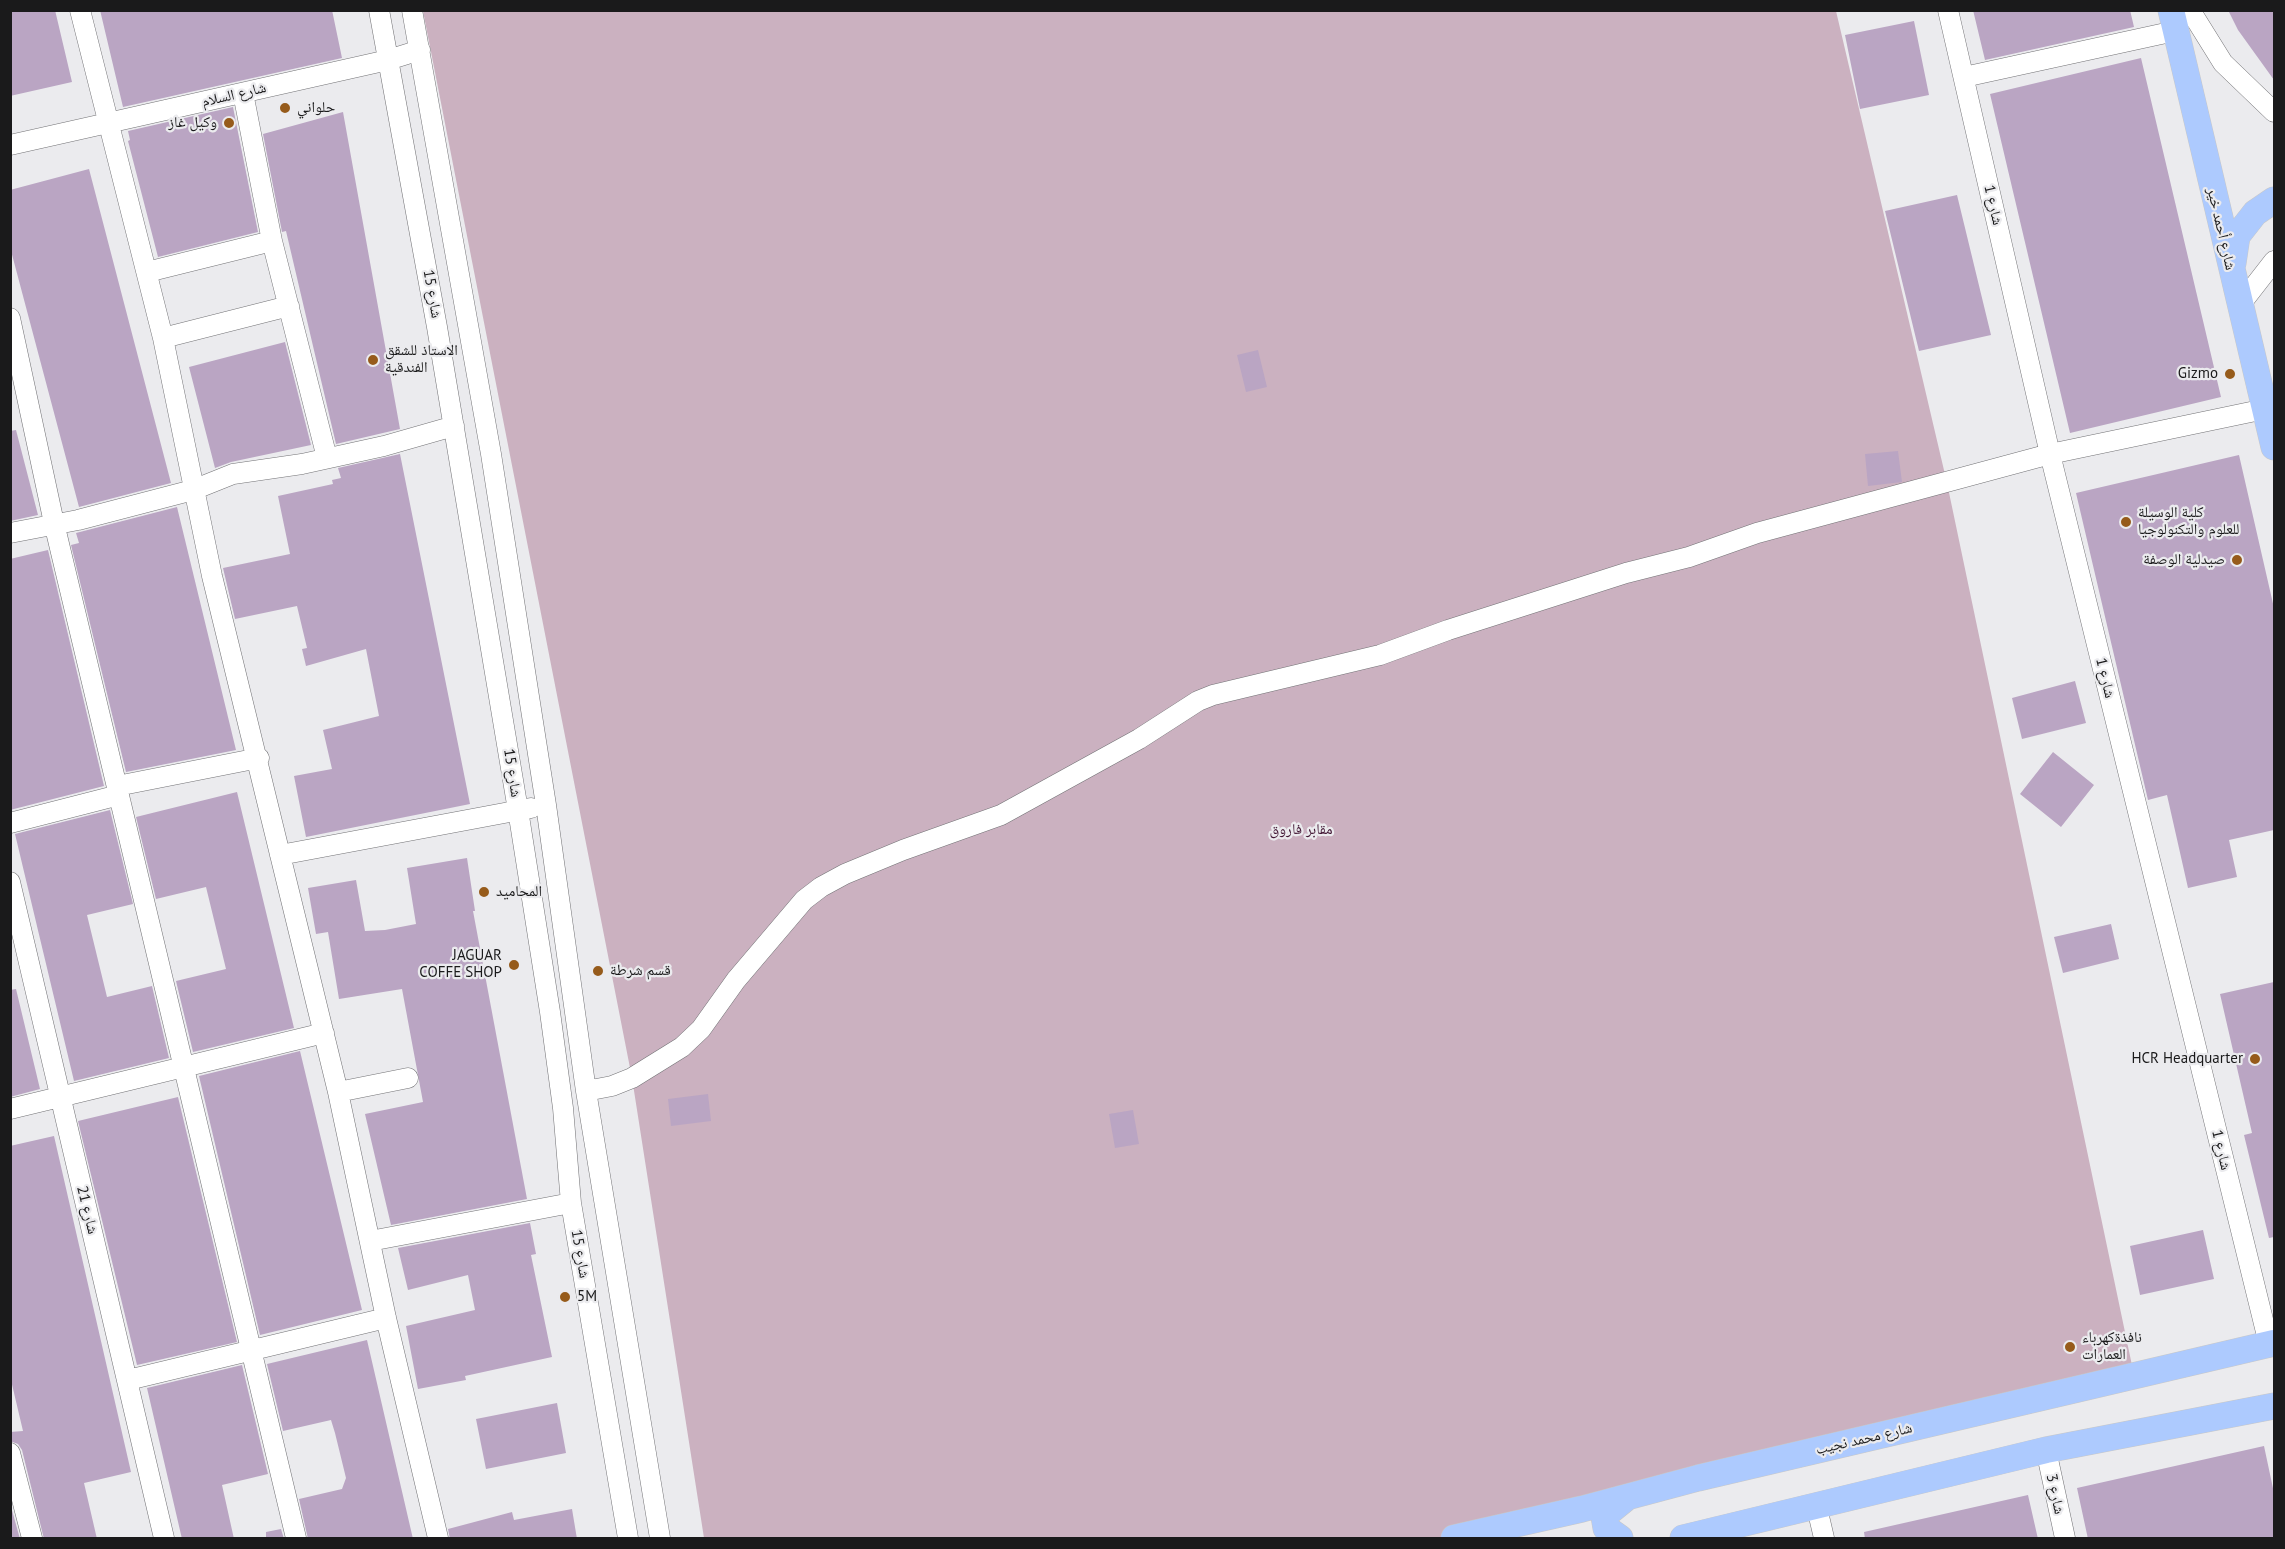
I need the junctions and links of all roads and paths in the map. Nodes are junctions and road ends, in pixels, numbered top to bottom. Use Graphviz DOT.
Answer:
graph roads {
  1 [pos="80,10"];
  2 [pos="379,10"];
  3 [pos="412,10"];
  4 [pos="1948,10"];
  5 [pos="2179,17"];
  6 [pos="420,50"];
  7 [pos="388,60"];
  8 [pos="1964,77"];
  9 [pos="243,93"];
  10 [pos="2274,111"];
  11 [pos="108,124"];
  12 [pos="10,145"];
  13 [pos="2274,200"];
  14 [pos="272,241"];
  15 [pos="2274,261"];
  16 [pos="147,272"];
  17 [pos="2237,297"];
  18 [pos="290,306"];
  19 [pos="11,320"];
  20 [pos="163,338"];
  21 [pos="17,380"];
  22 [pos="454,426"];
  23 [pos="2271,430"];
  24 [pos="2050,454"];
  25 [pos="327,458"];
  26 [pos="193,490"];
  27 [pos="54,523"];
  28 [pos="10,533"];
  29 [pos="259,758"];
  30 [pos="118,790"];
  31 [pos="546,805"];
  32 [pos="518,810"];
  33 [pos="10,823"];
  34 [pos="280,855"];
  35 [pos="10,882"];
  36 [pos="324,1034"];
  37 [pos="184,1068"];
  38 [pos="408,1077"];
  39 [pos="586,1091"];
  40 [pos="338,1092"];
  41 [pos="60,1098"];
  42 [pos="10,1109"];
  43 [pos="571,1203"];
  44 [pos="370,1241"];
  45 [pos="386,1318"];
  46 [pos="2272,1344"];
  47 [pos="253,1350"];
  48 [pos="128,1380"];
  49 [pos="2274,1406"];
  50 [pos="2046,1450"];
  51 [pos="10,1453"];
  52 [pos="1625,1498"];
  53 [pos="1817,1508"];
  54 [pos="1513,1526"];
  55 [pos="32,1539"];
  56 [pos="164,1539"];
  57 [pos="296,1539"];
  58 [pos="438,1539"];
  59 [pos="628,1539"];
  60 [pos="660,1539"];
  61 [pos="1454,1539"];
  62 [pos="1553,1539"];
  63 [pos="1620,1539"];
  64 [pos="1683,1539"];
  65 [pos="1824,1539"];
  66 [pos="2065,1539"];
  1 -- 11 [label="street"];
  2 -- 7 [label="street, شارع 15"];
  3 -- 6 [label="street, شارع 15"];
  4 -- 8 [label="street, شارع 1"];
  5 -- 8 [label="street"];
  5 -- 10 [label="street"];
  5 -- 17 [label="main road, شارع أحمد خير"];
  6 -- 7 [label="street, شارع السلام"];
  6 -- 31 [label="street, شارع 15"];
  7 -- 9 [label="street, شارع السلام"];
  7 -- 22 [label="street, شارع 15"];
  8 -- 24 [label="street, شارع 1"];
  9 -- 11 [label="street, شارع السلام"];
  9 -- 14 [label="street"];
  11 -- 12 [label="street, شارع السلام"];
  11 -- 16 [label="street"];
  13 -- 17 [label="main road"];
  14 -- 16 [label="street"];
  14 -- 18 [label="street"];
  15 -- 17 [label="street"];
  16 -- 20 [label="street"];
  17 -- 23 [label="main road, شارع أحمد خير"];
  18 -- 20 [label="street"];
  18 -- 25 [label="street"];
  19 -- 21 [label="street"];
  20 -- 26 [label="street"];
  21 -- 27 [label="street"];
  22 -- 25 [label="street"];
  22 -- 32 [label="street, شارع 15"];
  23 -- 24 [label="street"];
  24 -- 39 [label="street"];
  24 -- 46 [label="street, شارع 1"];
  25 -- 26 [label="street"];
  26 -- 27 [label="street"];
  26 -- 29 [label="street"];
  27 -- 28 [label="street"];
  27 -- 30 [label="street"];
  29 -- 30 [label="street"];
  29 -- 34 [label="street"];
  30 -- 33 [label="street"];
  30 -- 37 [label="street"];
  31 -- 32 [label="street"];
  31 -- 39 [label="street, شارع 15"];
  32 -- 34 [label="street"];
  32 -- 43 [label="street, شارع 15"];
  34 -- 36 [label="street"];
  35 -- 41 [label="street, شارع 21"];
  36 -- 37 [label="street"];
  36 -- 40 [label="street"];
  37 -- 41 [label="street"];
  37 -- 47 [label="street"];
  38 -- 40 [label="street"];
  39 -- 60 [label="street, شارع 15"];
  40 -- 44 [label="street"];
  41 -- 42 [label="street"];
  41 -- 48 [label="street, شارع 21"];
  43 -- 44 [label="street"];
  43 -- 59 [label="street, شارع 15"];
  44 -- 45 [label="street"];
  45 -- 47 [label="street"];
  45 -- 58 [label="street"];
  46 -- 52 [label="main road, شارع محمد نجيب"];
  47 -- 48 [label="street"];
  47 -- 57 [label="street"];
  48 -- 56 [label="street, شارع 21"];
  49 -- 50 [label="main road"];
  50 -- 53 [label="main road"];
  50 -- 66 [label="street, شارع 3"];
  51 -- 55 [label="street"];
  52 -- 54 [label="main road, شارع محمد نجيب"];
  52 -- 63 [label="main road"];
  53 -- 64 [label="main road"];
  53 -- 65 [label="street"];
  54 -- 61 [label="main road, شارع محمد نجيب"];
  54 -- 62 [label="main road"];
}
